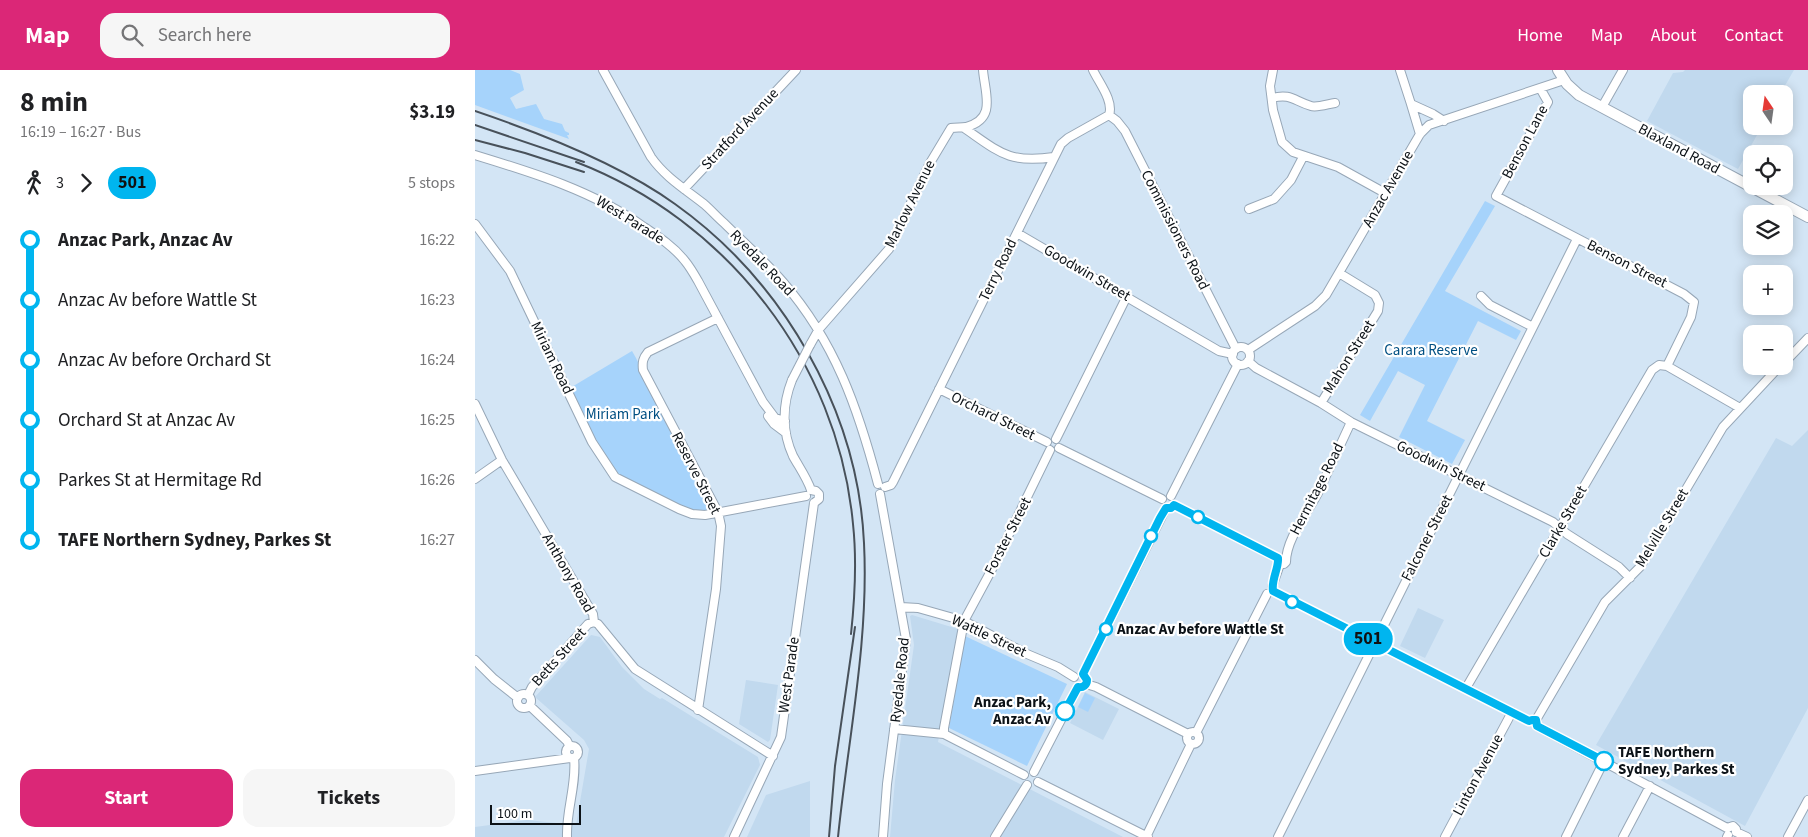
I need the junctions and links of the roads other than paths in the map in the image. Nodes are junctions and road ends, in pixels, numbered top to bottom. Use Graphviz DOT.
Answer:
graph roads {
  1 [pos="603,70"];
  2 [pos="796,70"];
  3 [pos="983,70"];
  4 [pos="1093,70"];
  5 [pos="1273,70"];
  6 [pos="1400,70"];
  7 [pos="1558,70"];
  8 [pos="1623,70"];
  9 [pos="1564,80"];
  10 [pos="1540,88"];
  11 [pos="1272,98"];
  12 [pos="1335,104"];
  13 [pos="1411,104"];
  14 [pos="1602,107"];
  15 [pos="1109,115"];
  16 [pos="1443,121"];
  17 [pos="964,128"];
  18 [pos="1420,134"];
  19 [pos="475,155"];
  20 [pos="1054,157"];
  21 [pos="1303,157"];
  22 [pos="684,189"];
  23 [pos="1385,193"];
  24 [pos="1496,196"];
  25 [pos="1249,209"];
  26 [pos="1808,217"];
  27 [pos="475,224"];
  28 [pos="1017,233"];
  29 [pos="1577,239"];
  30 [pos="1339,273"];
  31 [pos="1127,296"];
  32 [pos="1481,296"];
  33 [pos="718,318"];
  34 [pos="1533,327"];
  35 [pos="819,329"];
  36 [pos="1229,337"];
  37 [pos="1808,338"];
  38 [pos="1209,344"];
  39 [pos="811,345"];
  40 [pos="828,346"];
  41 [pos="1248,350"];
  42 [pos="1234,351"];
  43 [pos="1793,354"];
  44 [pos="1248,361"];
  45 [pos="1238,364"];
  46 [pos="1667,366"];
  47 [pos="1771,375"];
  48 [pos="939,389"];
  49 [pos="763,402"];
  50 [pos="475,404"];
  51 [pos="1321,404"];
  52 [pos="1740,408"];
  53 [pos="1351,422"];
  54 [pos="785,427"];
  55 [pos="1056,439"];
  56 [pos="1047,442"];
  57 [pos="1059,448"];
  58 [pos="1050,450"];
  59 [pos="502,460"];
  60 [pos="1459,474"];
  61 [pos="475,479"];
  62 [pos="881,488"];
  63 [pos="808,493"];
  64 [pos="1171,496"];
  65 [pos="1162,499"];
  66 [pos="1174,505"];
  67 [pos="1166,508"];
  68 [pos="718,512"];
  69 [pos="1559,528"];
  70 [pos="1281,559"];
  71 [pos="1630,578"];
  72 [pos="1270,591"];
  73 [pos="901,607"];
  74 [pos="964,621"];
  75 [pos="594,622"];
  76 [pos="1375,642"];
  77 [pos="476,664"];
  78 [pos="1083,674"];
  79 [pos="1074,677"];
  80 [pos="1086,684"];
  81 [pos="1078,687"];
  82 [pos="1466,688"];
  83 [pos="528,695"];
  84 [pos="518,698"];
  85 [pos="530,706"];
  86 [pos="698,710"];
  87 [pos="1512,712"];
  88 [pos="1534,722"];
  89 [pos="894,729"];
  90 [pos="1192,733"];
  91 [pos="944,734"];
  92 [pos="773,756"];
  93 [pos="572,758"];
  94 [pos="1604,761"];
  95 [pos="475,771"];
  96 [pos="1035,772"];
  97 [pos="1024,775"];
  98 [pos="1038,782"];
  99 [pos="1027,785"];
  100 [pos="1650,786"];
  101 [pos="1808,800"];
  102 [pos="1730,833"];
  103 [pos="567,837"];
  104 [pos="734,837"];
  105 [pos="883,837"];
  106 [pos="995,837"];
  107 [pos="1147,837"];
  108 [pos="1279,837"];
  109 [pos="1445,837"];
  110 [pos="1566,837"];
  111 [pos="1623,837"];
  112 [pos="1747,837"];
  113 [pos="1788,837"];
  1 -- 22 [label="street, Ryedale Road"];
  2 -- 22 [label="street, Stratford Avenue"];
  3 -- 17 [label="street, Marlow Avenue"];
  4 -- 15 [label="street"];
  5 -- 11 [label="street"];
  6 -- 13 [label="street"];
  7 -- 9 [label="main road, Blaxland Road"];
  8 -- 14 [label="street"];
  9 -- 10 [label="street, Anzac Avenue"];
  9 -- 14 [label="main road, Blaxland Road"];
  10 -- 16 [label="street, Anzac Avenue"];
  10 -- 24 [label="street, Benson Lane"];
  11 -- 12 [label="street"];
  11 -- 21 [label="street"];
  13 -- 16 [label="street"];
  13 -- 18 [label="street"];
  14 -- 26 [label="main road, Blaxland Road"];
  15 -- 20 [label="street, Terry Road"];
  15 -- 36 [label="street, Commissioners Road"];
  16 -- 18 [label="street, Anzac Avenue"];
  17 -- 20 [label="street"];
  17 -- 35 [label="street, Marlow Avenue"];
  18 -- 23 [label="street, Anzac Avenue"];
  19 -- 33 [label="street, West Parade"];
  20 -- 28 [label="street, Terry Road"];
  21 -- 23 [label="street"];
  21 -- 25 [label="street"];
  22 -- 35 [label="street, Ryedale Road"];
  23 -- 30 [label="street, Anzac Avenue"];
  24 -- 29 [label="street, Benson Street"];
  27 -- 68 [label="street, Miriam Road"];
  28 -- 31 [label="street, Goodwin Street"];
  28 -- 48 [label="street, Terry Road"];
  29 -- 34 [label="street, Falconer Street"];
  29 -- 46 [label="street, Benson Street"];
  30 -- 41 [label="street, Anzac Avenue"];
  30 -- 51 [label="street, Mahon Street"];
  31 -- 38 [label="street, Goodwin Street"];
  31 -- 55 [label="street"];
  32 -- 34 [label="street"];
  33 -- 49 [label="street, West Parade"];
  33 -- 68 [label="street, Reserve Street"];
  34 -- 60 [label="street, Falconer Street"];
  35 -- 39 [label="street, Marlow Avenue"];
  35 -- 40 [label="street, Ryedale Road"];
  36 -- 38 [label="street"];
  36 -- 42 [label="street, Commissioners Road"];
  37 -- 43 [label="street"];
  38 -- 42 [label="street, Goodwin Street"];
  39 -- 40 [label="street"];
  39 -- 54 [label="street, Marlow Avenue, bridge"];
  40 -- 62 [label="street, Ryedale Road"];
  41 -- 42 [label="street"];
  41 -- 44 [label="street"];
  42 -- 45 [label="street"];
  44 -- 45 [label="street"];
  44 -- 51 [label="street, Goodwin Street"];
  45 -- 64 [label="street"];
  46 -- 52 [label="street"];
  46 -- 69 [label="street, Clarke Street"];
  47 -- 52 [label="street, Melville Street"];
  48 -- 56 [label="street, Orchard Street"];
  48 -- 62 [label="street, Terry Road"];
  49 -- 54 [label="street, West Parade"];
  49 -- 54 [label="street, West Parade"];
  50 -- 59 [label="street, Anthony Road"];
  51 -- 53 [label="street, Goodwin Street"];
  52 -- 71 [label="street, Melville Street"];
  53 -- 60 [label="street, Goodwin Street"];
  53 -- 70 [label="street, Hermitage Road"];
  54 -- 63 [label="street, West Parade"];
  55 -- 56 [label="street"];
  55 -- 57 [label="street"];
  56 -- 58 [label="street"];
  57 -- 58 [label="street"];
  57 -- 65 [label="street"];
  58 -- 74 [label="street, Forster Street"];
  59 -- 61 [label="street"];
  59 -- 75 [label="street, Anthony Road"];
  60 -- 69 [label="street, Goodwin Street"];
  60 -- 76 [label="street, Falconer Street"];
  62 -- 73 [label="street, Ryedale Road"];
  63 -- 68 [label="street, Miriam Road"];
  63 -- 92 [label="street, West Parade"];
  64 -- 65 [label="street"];
  64 -- 66 [label="street"];
  65 -- 67 [label="street"];
  66 -- 67 [label="street"];
  66 -- 70 [label="street"];
  67 -- 78 [label="street"];
  68 -- 86 [label="street, Reserve Street"];
  69 -- 71 [label="street, Goodwin Street"];
  69 -- 82 [label="street, Clarke Street"];
  70 -- 72 [label="street, Hermitage Road"];
  71 -- 88 [label="street, Melville Street"];
  72 -- 76 [label="street"];
  72 -- 90 [label="street, Hermitage Road"];
  73 -- 74 [label="street, Wattle Street"];
  73 -- 89 [label="street, Ryedale Road"];
  74 -- 79 [label="street, Wattle Street"];
  74 -- 91 [label="street, Forster Street"];
  75 -- 83 [label="street, Betts Street"];
  75 -- 86 [label="street, Anthony Road"];
  76 -- 82 [label="street"];
  76 -- 108 [label="street, Falconer Street"];
  77 -- 84 [label="street"];
  78 -- 79 [label="street"];
  78 -- 80 [label="street"];
  79 -- 81 [label="street"];
  80 -- 81 [label="street"];
  80 -- 90 [label="street"];
  81 -- 96 [label="street"];
  82 -- 87 [label="street"];
  83 -- 84 [label="street"];
  83 -- 85 [label="street"];
  84 -- 85 [label="street"];
  85 -- 93 [label="street"];
  86 -- 92 [label="street, Anthony Road"];
  87 -- 88 [label="street"];
  87 -- 109 [label="street, Linton Avenue"];
  88 -- 94 [label="street"];
  89 -- 91 [label="street"];
  89 -- 105 [label="street, Ryedale Road"];
  90 -- 107 [label="street, Hermitage Road"];
  91 -- 97 [label="street"];
  92 -- 104 [label="street, West Parade"];
  93 -- 95 [label="street"];
  93 -- 103 [label="street"];
  94 -- 100 [label="street"];
  94 -- 110 [label="street"];
  96 -- 97 [label="street"];
  96 -- 98 [label="street"];
  97 -- 99 [label="street"];
  98 -- 99 [label="street"];
  98 -- 107 [label="street"];
  99 -- 106 [label="street"];
  100 -- 102 [label="street"];
  100 -- 111 [label="street"];
  101 -- 113 [label="street"];
  102 -- 112 [label="street"];
}
